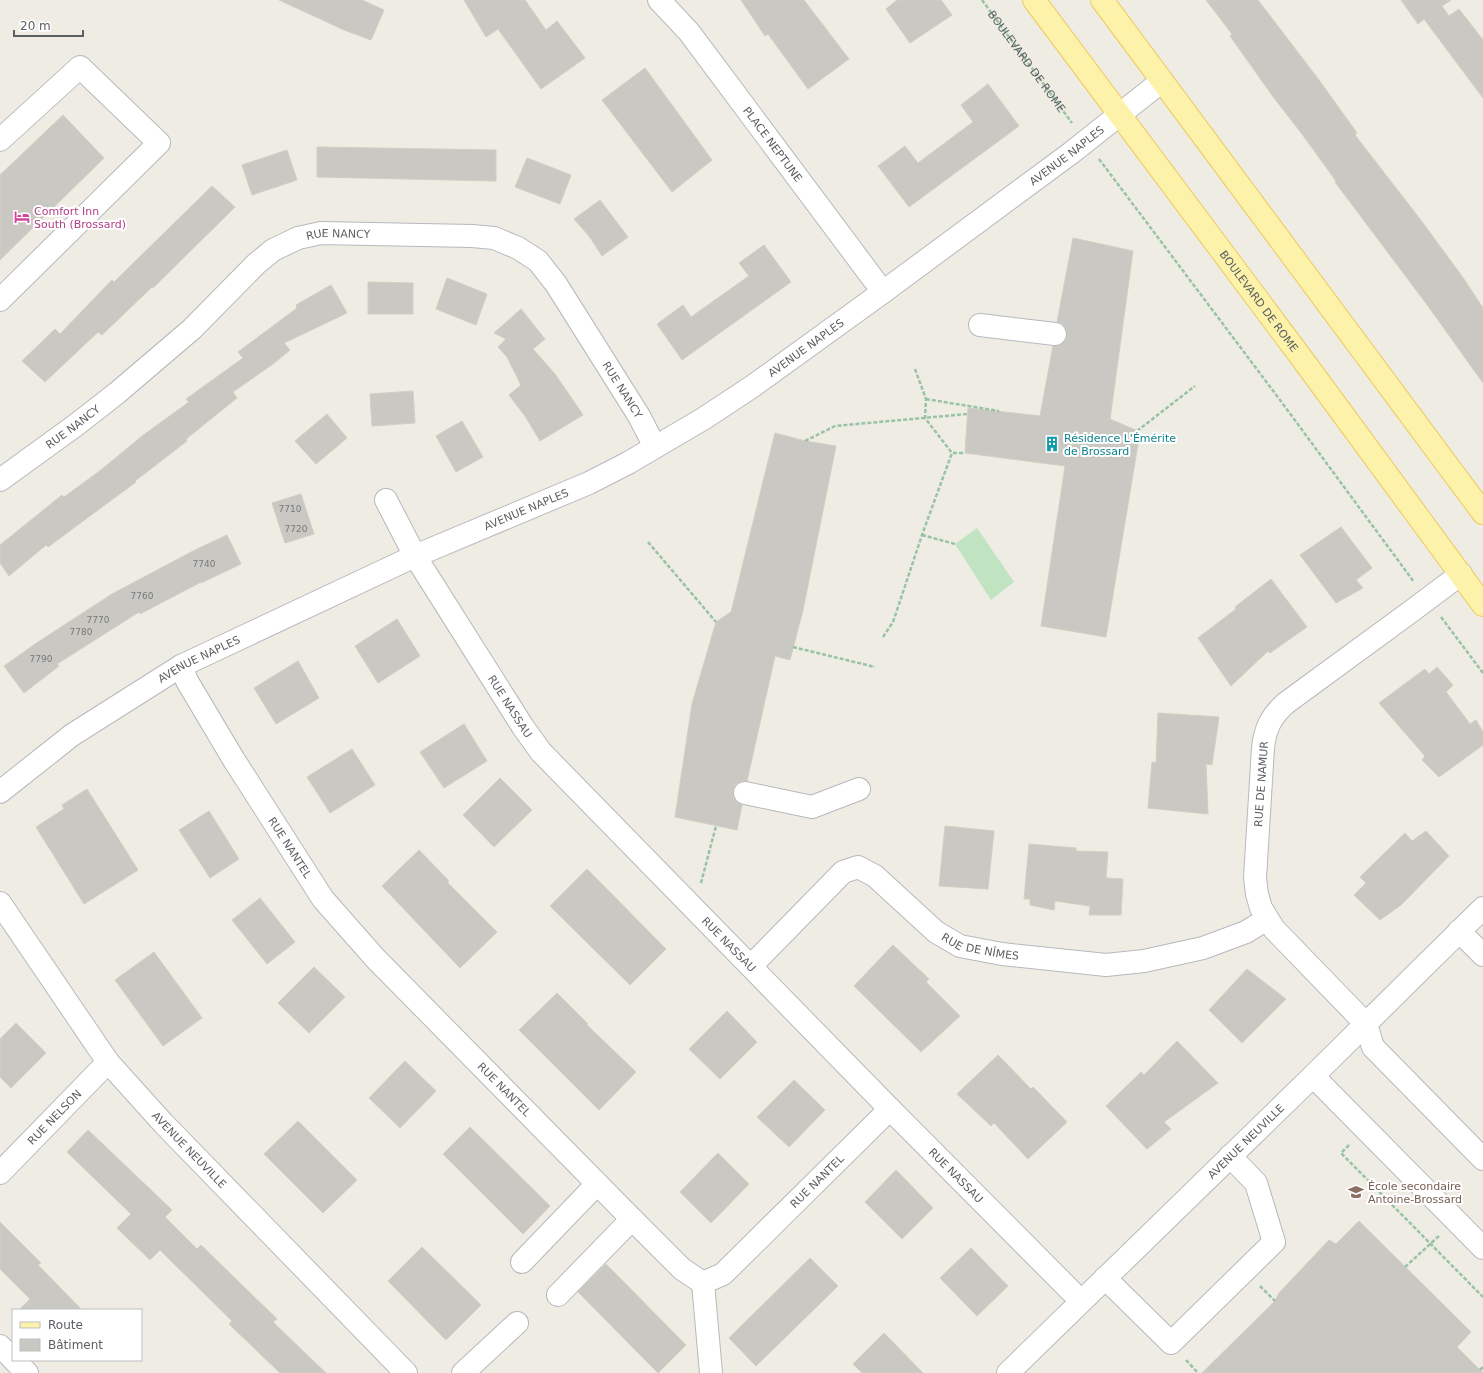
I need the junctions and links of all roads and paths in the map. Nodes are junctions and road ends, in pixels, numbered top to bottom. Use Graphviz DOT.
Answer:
graph roads {
  1 [pos="659,0"];
  2 [pos="982,0"];
  3 [pos="1034,0"];
  4 [pos="1102,0"];
  5 [pos="1162,82"];
  6 [pos="1120,116"];
  7 [pos="1072,123"];
  8 [pos="0,140"];
  9 [pos="1098,157"];
  10 [pos="883,292"];
  11 [pos="0,300"];
  12 [pos="980,325"];
  13 [pos="1055,334"];
  14 [pos="915,369"];
  15 [pos="1196,386"];
  16 [pos="926,399"];
  17 [pos="999,411"];
  18 [pos="967,414"];
  19 [pos="925,418"];
  20 [pos="1137,431"];
  21 [pos="805,441"];
  22 [pos="655,447"];
  23 [pos="952,453"];
  24 [pos="965,453"];
  25 [pos="0,480"];
  26 [pos="386,500"];
  27 [pos="1483,513"];
  28 [pos="922,535"];
  29 [pos="648,542"];
  30 [pos="955,544"];
  31 [pos="415,556"];
  32 [pos="1461,574"];
  33 [pos="1418,588"];
  34 [pos="1483,605"];
  35 [pos="1440,616"];
  36 [pos="716,622"];
  37 [pos="883,638"];
  38 [pos="793,647"];
  39 [pos="181,666"];
  40 [pos="875,667"];
  41 [pos="1483,673"];
  42 [pos="859,789"];
  43 [pos="0,792"];
  44 [pos="745,793"];
  45 [pos="716,826"];
  46 [pos="0,903"];
  47 [pos="1483,908"];
  48 [pos="694,909"];
  49 [pos="1267,919"];
  50 [pos="1459,931"];
  51 [pos="1483,955"];
  52 [pos="750,966"];
  53 [pos="1366,1024"];
  54 [pos="108,1062"];
  55 [pos="1313,1076"];
  56 [pos="890,1108"];
  57 [pos="1351,1143"];
  58 [pos="1230,1156"];
  59 [pos="1483,1159"];
  60 [pos="0,1173"];
  61 [pos="597,1184"];
  62 [pos="632,1219"];
  63 [pos="1430,1244"];
  64 [pos="1483,1248"];
  65 [pos="522,1262"];
  66 [pos="1405,1268"];
  67 [pos="1105,1278"];
  68 [pos="703,1283"];
  69 [pos="558,1295"];
  70 [pos="1483,1297"];
  71 [pos="1080,1301"];
  72 [pos="517,1323"];
  73 [pos="0,1346"];
  74 [pos="12,1357"];
  75 [pos="16,1361"];
  76 [pos="1483,1367"];
  77 [pos="1480,1370"];
  78 [pos="27,1373"];
  79 [pos="406,1373"];
  80 [pos="464,1373"];
  81 [pos="711,1373"];
  82 [pos="1008,1373"];
  1 -- 10 [label="street, PLACE NEPTUNE"];
  2 -- 7 [label="path, BOULEVARD DE ROME"];
  3 -- 6 [label="main road, BOULEVARD DE ROME"];
  4 -- 5 [label="main road"];
  5 -- 6 [label="street, AVENUE NAPLES"];
  5 -- 27 [label="main road"];
  6 -- 10 [label="street, AVENUE NAPLES"];
  6 -- 32 [label="main road, BOULEVARD DE ROME"];
  8 -- 11 [label="street"];
  9 -- 33 [label="path"];
  10 -- 22 [label="street, AVENUE NAPLES"];
  12 -- 13 [label="street"];
  14 -- 16 [label="path"];
  15 -- 20 [label="path"];
  16 -- 17 [label="path"];
  16 -- 19 [label="path"];
  18 -- 19 [label="path, bridge"];
  19 -- 21 [label="path, bridge"];
  19 -- 23 [label="path"];
  22 -- 25 [label="street, RUE NANCY"];
  22 -- 31 [label="street, AVENUE NAPLES"];
  23 -- 24 [label="path"];
  23 -- 28 [label="path"];
  26 -- 31 [label="street"];
  28 -- 30 [label="path"];
  28 -- 37 [label="path"];
  29 -- 36 [label="path"];
  31 -- 39 [label="street, AVENUE NAPLES"];
  31 -- 48 [label="street, RUE NASSAU"];
  32 -- 34 [label="main road, BOULEVARD DE ROME"];
  32 -- 49 [label="street, RUE DE NAMUR"];
  35 -- 41 [label="path"];
  38 -- 40 [label="path"];
  39 -- 43 [label="street, AVENUE NAPLES"];
  39 -- 61 [label="street, RUE NANTEL"];
  42 -- 44 [label="street"];
  45 -- 48 [label="path"];
  46 -- 54 [label="street, AVENUE NEUVILLE"];
  47 -- 50 [label="street, AVENUE NEUVILLE"];
  48 -- 52 [label="street, RUE NASSAU"];
  49 -- 52 [label="street, RUE DE NÎMES"];
  49 -- 53 [label="street, RUE DE NAMUR"];
  50 -- 51 [label="street"];
  50 -- 53 [label="street, AVENUE NEUVILLE"];
  52 -- 56 [label="street, RUE NASSAU"];
  53 -- 55 [label="street, AVENUE NEUVILLE"];
  53 -- 59 [label="street"];
  54 -- 60 [label="street, RUE NELSON"];
  54 -- 79 [label="street, AVENUE NEUVILLE"];
  55 -- 58 [label="street, AVENUE NEUVILLE"];
  55 -- 64 [label="street"];
  56 -- 68 [label="street, RUE NANTEL"];
  56 -- 71 [label="street, RUE NASSAU"];
  57 -- 63 [label="path"];
  58 -- 67 [label="street, AVENUE NEUVILLE"];
  58 -- 67 [label="street"];
  61 -- 62 [label="street, RUE NANTEL"];
  61 -- 65 [label="street"];
  62 -- 68 [label="street, RUE NANTEL"];
  62 -- 69 [label="street"];
  63 -- 66 [label="path"];
  63 -- 70 [label="path"];
  67 -- 71 [label="street, AVENUE NEUVILLE"];
  68 -- 81 [label="street"];
  71 -- 82 [label="street, AVENUE NEUVILLE"];
  72 -- 80 [label="street"];
  73 -- 74 [label="street"];
  75 -- 78 [label="street"];
  76 -- 77 [label="path"];
}
